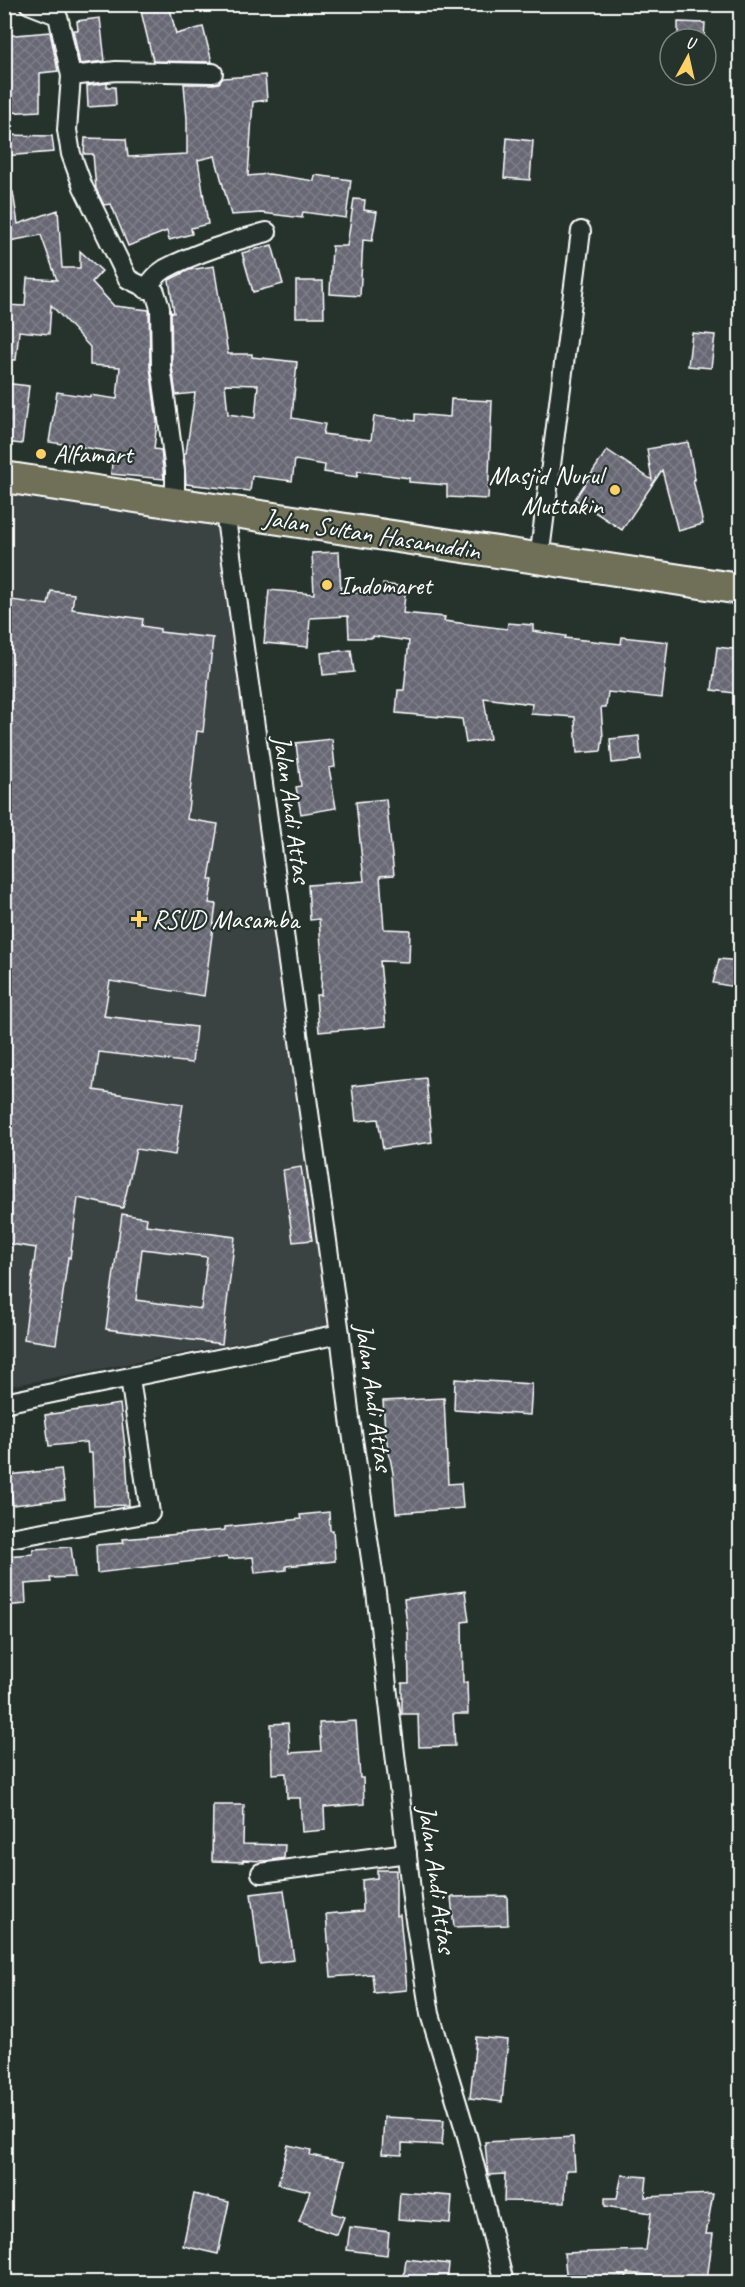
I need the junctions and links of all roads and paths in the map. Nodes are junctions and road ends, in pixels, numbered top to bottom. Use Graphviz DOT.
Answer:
graph roads {
  1 [pos="29,4"];
  2 [pos="213,73"];
  3 [pos="71,76"];
  4 [pos="580,231"];
  5 [pos="267,232"];
  6 [pos="146,289"];
  7 [pos="4,477"];
  8 [pos="175,502"];
  9 [pos="225,512"];
  10 [pos="539,559"];
  11 [pos="741,589"];
  12 [pos="340,1334"];
  13 [pos="130,1378"];
  14 [pos="4,1402"];
  15 [pos="4,1539"];
  16 [pos="407,1853"];
  17 [pos="261,1873"];
  18 [pos="504,2283"];
  1 -- 3 [label="street"];
  2 -- 3 [label="street"];
  3 -- 6 [label="street"];
  4 -- 10 [label="street"];
  5 -- 6 [label="street"];
  6 -- 8 [label="street"];
  7 -- 8 [label="highway, Jalan Sultan Hasanuddin"];
  8 -- 9 [label="highway, Jalan Sultan Hasanuddin"];
  9 -- 10 [label="highway, Jalan Sultan Hasanuddin"];
  9 -- 12 [label="street, Jalan Andi Attas"];
  10 -- 11 [label="highway, Jalan Sultan Hasanuddin"];
  12 -- 13 [label="street"];
  12 -- 16 [label="street, Jalan Andi Attas"];
  13 -- 14 [label="street"];
  13 -- 15 [label="street"];
  16 -- 17 [label="street"];
  16 -- 18 [label="street, Jalan Andi Attas"];
}
